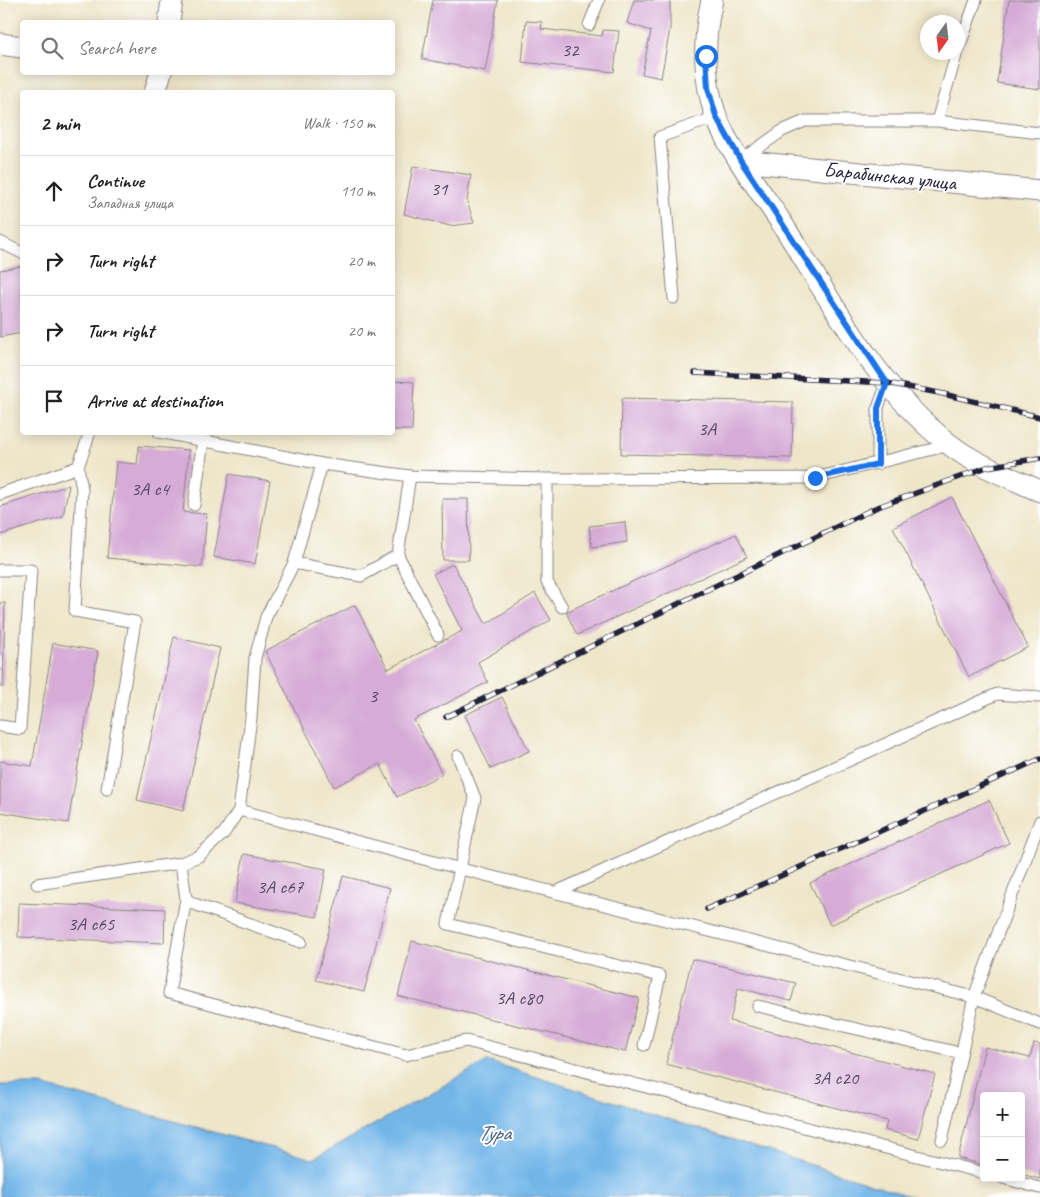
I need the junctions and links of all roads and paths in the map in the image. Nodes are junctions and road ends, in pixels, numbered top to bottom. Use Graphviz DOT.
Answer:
graph roads {
  1 [pos="172,0"];
  2 [pos="599,0"];
  3 [pos="712,0"];
  4 [pos="976,0"];
  5 [pos="169,20"];
  6 [pos="589,25"];
  7 [pos="965,30"];
  8 [pos="0,44"];
  9 [pos="20,47"];
  10 [pos="955,60"];
  11 [pos="160,75"];
  12 [pos="156,90"];
  13 [pos="716,116"];
  14 [pos="937,121"];
  15 [pos="1040,133"];
  16 [pos="741,161"];
  17 [pos="1040,191"];
  18 [pos="0,242"];
  19 [pos="20,252"];
  20 [pos="674,298"];
  21 [pos="887,383"];
  22 [pos="89,435"];
  23 [pos="176,435"];
  24 [pos="204,440"];
  25 [pos="950,444"];
  26 [pos="322,464"];
  27 [pos="878,464"];
  28 [pos="78,467"];
  29 [pos="410,476"];
  30 [pos="548,479"];
  31 [pos="1040,491"];
  32 [pos="0,494"];
  33 [pos="194,505"];
  34 [pos="398,555"];
  35 [pos="294,563"];
  36 [pos="0,570"];
  37 [pos="562,607"];
  38 [pos="438,635"];
  39 [pos="1040,696"];
  40 [pos="0,726"];
  41 [pos="458,756"];
  42 [pos="107,789"];
  43 [pos="239,810"];
  44 [pos="1040,821"];
  45 [pos="181,863"];
  46 [pos="461,869"];
  47 [pos="38,884"];
  48 [pos="556,892"];
  49 [pos="186,898"];
  50 [pos="301,942"];
  51 [pos="974,997"];
  52 [pos="758,1006"];
  53 [pos="1040,1024"];
  54 [pos="644,1045"];
  55 [pos="960,1053"];
  56 [pos="942,1140"];
  57 [pos="980,1172"];
  58 [pos="1018,1182"];
  59 [pos="1040,1188"];
  1 -- 5 [label="street"];
  2 -- 6 [label="lane"];
  3 -- 13 [label="street"];
  4 -- 7 [label="lane"];
  8 -- 9 [label="street"];
  10 -- 14 [label="lane"];
  11 -- 12 [label="street"];
  13 -- 16 [label="street"];
  13 -- 20 [label="lane"];
  14 -- 15 [label="lane"];
  14 -- 16 [label="lane"];
  16 -- 17 [label="street, Барабинская улица"];
  16 -- 21 [label="street"];
  18 -- 19 [label="lane"];
  21 -- 25 [label="street"];
  21 -- 27 [label="lane"];
  22 -- 28 [label="lane"];
  23 -- 24 [label="lane"];
  24 -- 26 [label="lane"];
  24 -- 33 [label="lane"];
  25 -- 27 [label="lane"];
  25 -- 31 [label="street"];
  26 -- 29 [label="lane"];
  26 -- 35 [label="lane"];
  27 -- 30 [label="lane"];
  28 -- 32 [label="lane"];
  28 -- 42 [label="lane"];
  29 -- 30 [label="lane"];
  29 -- 34 [label="lane"];
  30 -- 37 [label="lane"];
  34 -- 35 [label="lane"];
  34 -- 38 [label="lane"];
  35 -- 43 [label="lane"];
  36 -- 40 [label="lane"];
  39 -- 48 [label="lane"];
  41 -- 46 [label="lane"];
  43 -- 45 [label="lane"];
  43 -- 46 [label="lane"];
  44 -- 51 [label="lane"];
  45 -- 47 [label="lane"];
  45 -- 49 [label="lane"];
  46 -- 48 [label="lane"];
  46 -- 54 [label="lane"];
  48 -- 51 [label="lane"];
  49 -- 50 [label="lane"];
  49 -- 57 [label="lane"];
  51 -- 53 [label="lane"];
  51 -- 55 [label="lane"];
  52 -- 55 [label="lane"];
  55 -- 56 [label="lane"];
  58 -- 59 [label="lane"];
}
